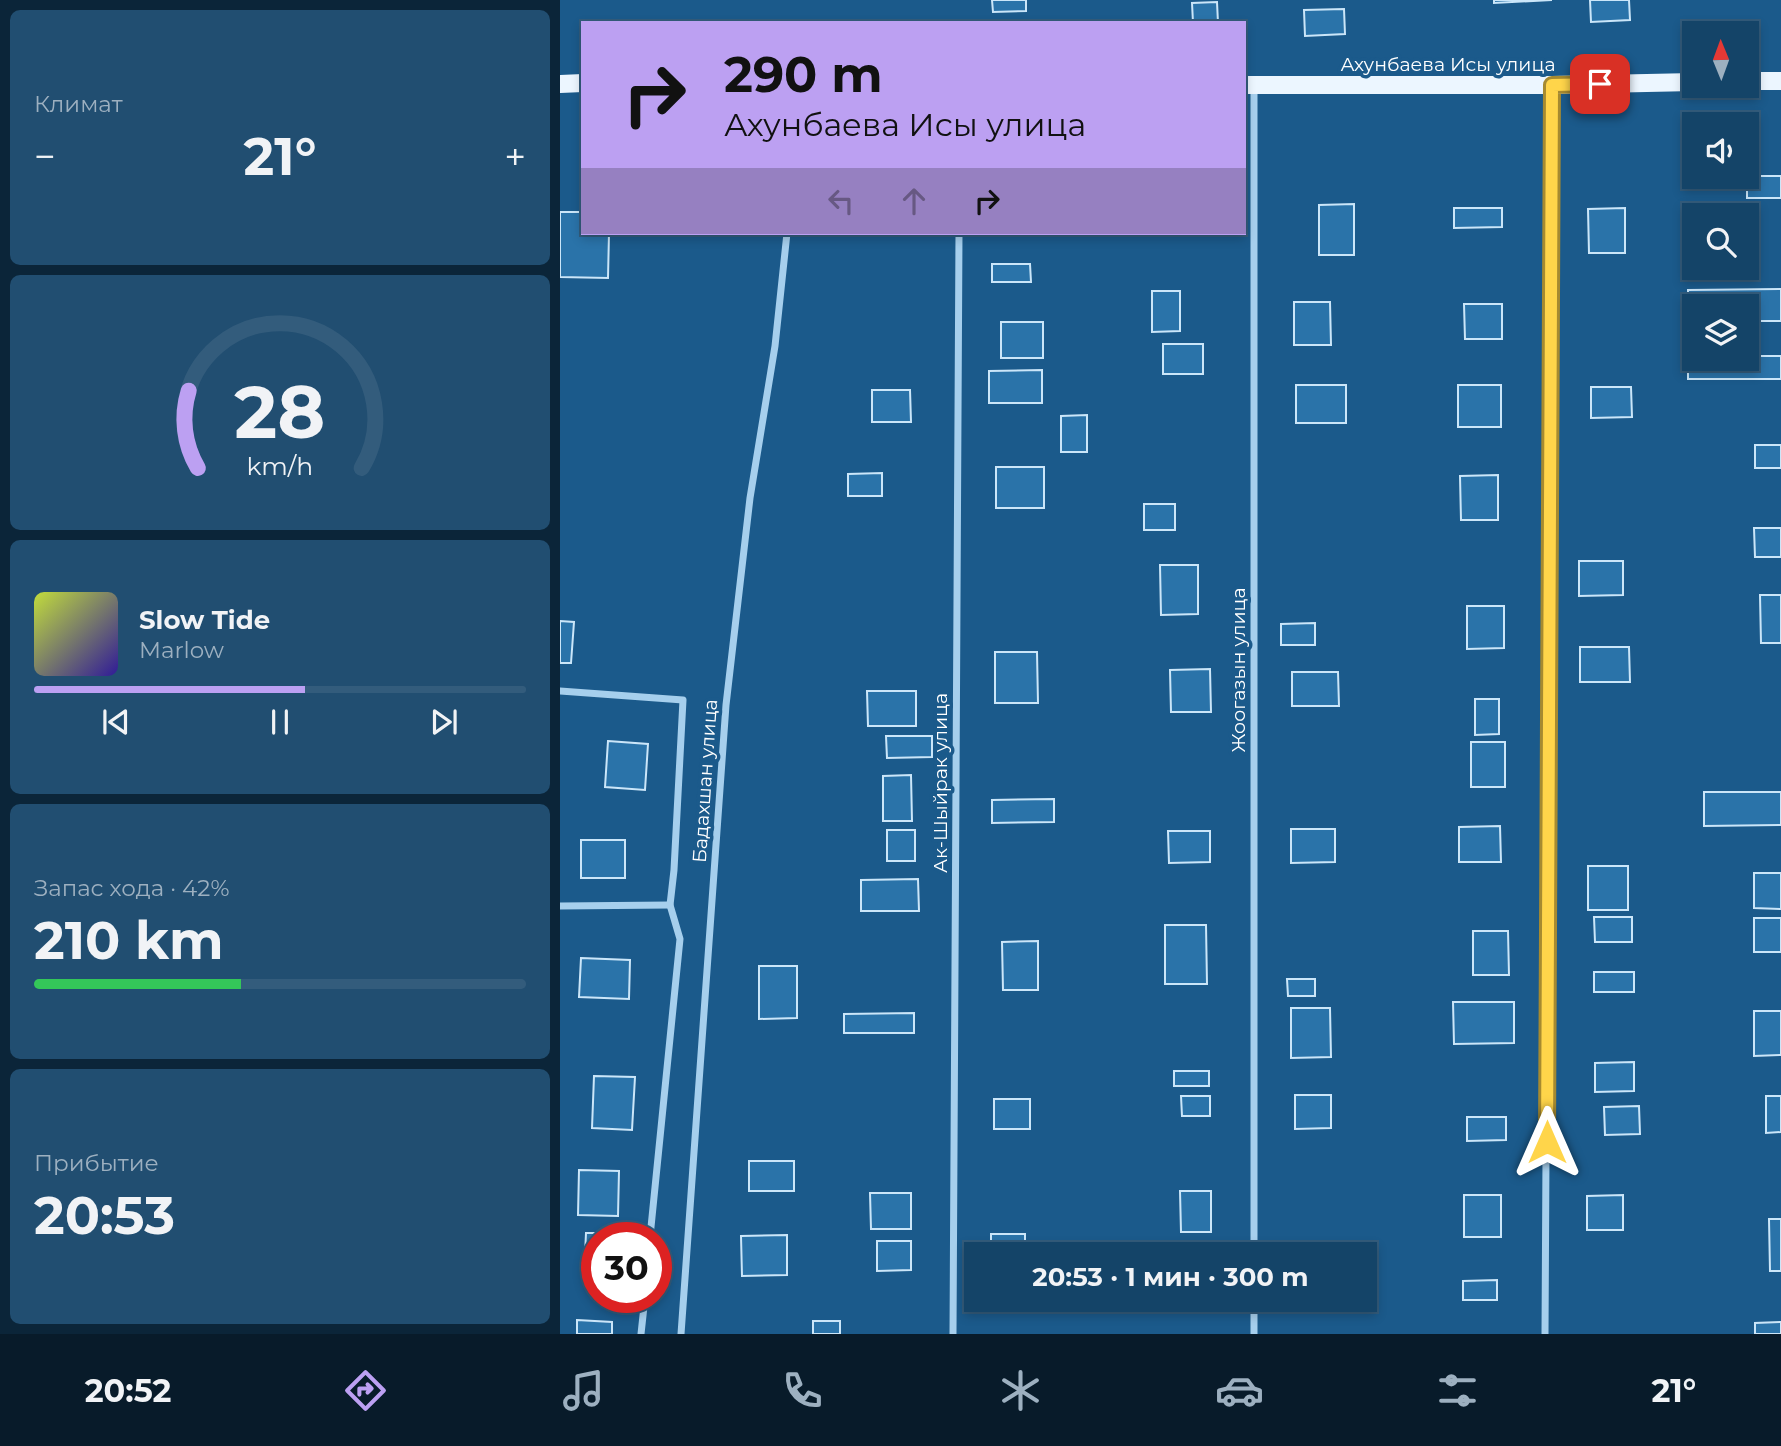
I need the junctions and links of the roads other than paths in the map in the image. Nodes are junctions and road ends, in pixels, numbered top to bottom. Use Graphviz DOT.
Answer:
graph roads {
  1 [pos="1759,81"];
  2 [pos="1781,81"];
  3 [pos="1682,82"];
  4 [pos="1249,85"];
  5 [pos="1552,85"];
  6 [pos="787,235"];
  7 [pos="959,235"];
  8 [pos="560,691"];
  9 [pos="670,905"];
  10 [pos="560,906"];
  11 [pos="652,1222"];
  12 [pos="1254,1242"];
  13 [pos="1254,1312"];
  14 [pos="643,1313"];
  15 [pos="641,1334"];
  16 [pos="681,1334"];
  17 [pos="953,1334"];
  18 [pos="1254,1334"];
  19 [pos="1545,1334"];
  1 -- 2 [label="main road"];
  3 -- 5 [label="main road, Ахунбаева Исы улица"];
  4 -- 5 [label="main road, Ахунбаева Исы улица"];
  4 -- 12 [label="street, Жоогазын улица"];
  5 -- 19 [label="street"];
  6 -- 16 [label="street, Бадахшан улица"];
  7 -- 17 [label="street, Ак-Шыйрак улица"];
  8 -- 9 [label="street"];
  9 -- 10 [label="street"];
  9 -- 11 [label="street"];
  13 -- 18 [label="street"];
  14 -- 15 [label="street"];
}
